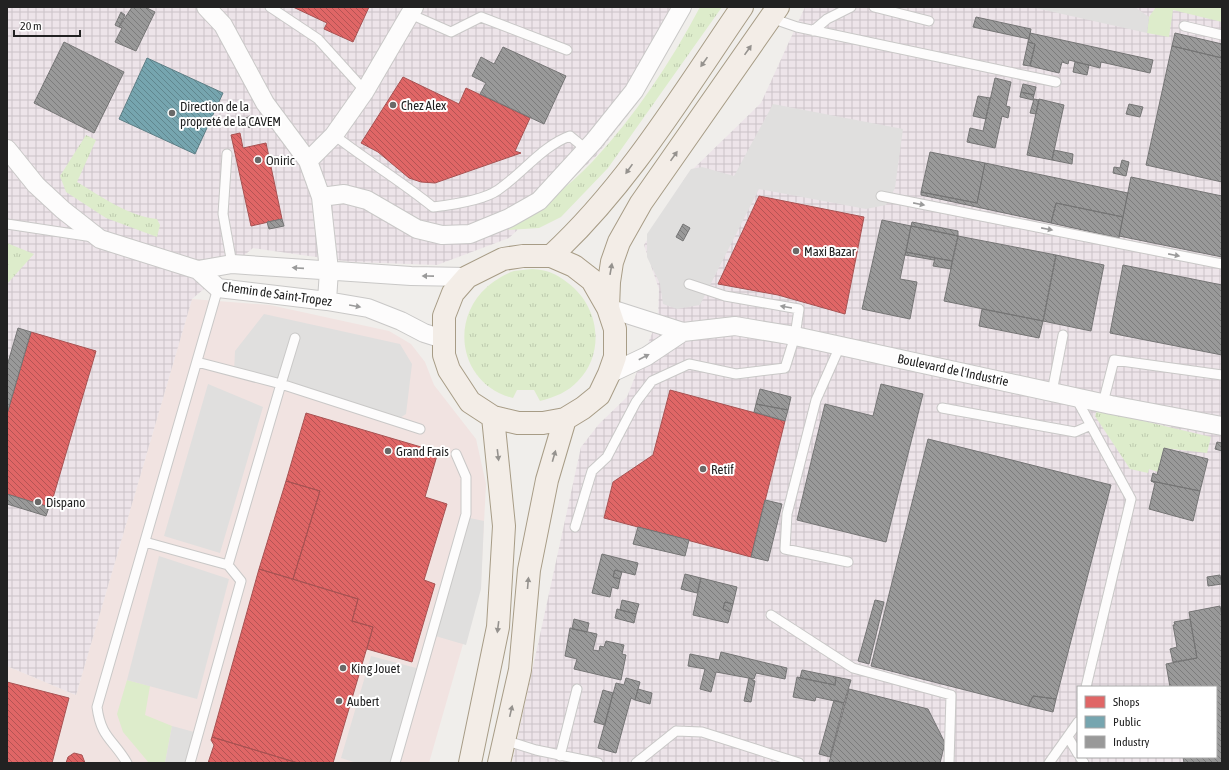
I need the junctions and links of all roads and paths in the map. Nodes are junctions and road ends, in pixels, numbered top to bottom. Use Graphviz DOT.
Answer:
graph roads {
  1 [pos="206,7"];
  2 [pos="270,7"];
  3 [pos="682,7"];
  4 [pos="742,7"];
  5 [pos="851,7"];
  6 [pos="874,7"];
  7 [pos="412,10"];
  8 [pos="774,12"];
  9 [pos="929,21"];
  10 [pos="1184,26"];
  11 [pos="813,31"];
  12 [pos="1222,35"];
  13 [pos="567,50"];
  14 [pos="1056,82"];
  15 [pos="364,91"];
  16 [pos="334,135"];
  17 [pos="7,149"];
  18 [pos="587,150"];
  19 [pos="227,154"];
  20 [pos="308,161"];
  21 [pos="881,196"];
  22 [pos="321,197"];
  23 [pos="7,224"];
  24 [pos="100,239"];
  25 [pos="551,256"];
  26 [pos="232,264"];
  27 [pos="1222,264"];
  28 [pos="198,270"];
  29 [pos="329,270"];
  30 [pos="467,277"];
  31 [pos="690,284"];
  32 [pos="218,288"];
  33 [pos="327,301"];
  34 [pos="608,308"];
  35 [pos="683,332"];
  36 [pos="1063,335"];
  37 [pos="795,336"];
  38 [pos="295,338"];
  39 [pos="443,339"];
  40 [pos="840,346"];
  41 [pos="197,362"];
  42 [pos="609,374"];
  43 [pos="1222,375"];
  44 [pos="281,384"];
  45 [pos="1052,392"];
  46 [pos="1076,397"];
  47 [pos="1103,403"];
  48 [pos="942,408"];
  49 [pos="493,417"];
  50 [pos="565,419"];
  51 [pos="1091,425"];
  52 [pos="1222,426"];
  53 [pos="420,429"];
  54 [pos="456,454"];
  55 [pos="575,527"];
  56 [pos="144,542"];
  57 [pos="848,562"];
  58 [pos="228,565"];
  59 [pos="771,615"];
  60 [pos="1086,686"];
  61 [pos="577,689"];
  62 [pos="1077,724"];
  63 [pos="1068,737"];
  64 [pos="504,740"];
  65 [pos="1077,752"];
  66 [pos="560,756"];
  67 [pos="581,761"];
  68 [pos="127,763"];
  69 [pos="190,763"];
  70 [pos="395,763"];
  71 [pos="470,763"];
  72 [pos="499,763"];
  73 [pos="598,763"];
  74 [pos="636,763"];
  75 [pos="799,763"];
  76 [pos="949,763"];
  77 [pos="1049,763"];
  1 -- 20 [label="street"];
  2 -- 15 [label="lane"];
  3 -- 18 [label="street"];
  4 -- 25 [label="main road, one-way"];
  5 -- 11 [label="lane"];
  6 -- 9 [label="lane"];
  7 -- 13 [label="lane"];
  7 -- 15 [label="street"];
  8 -- 11 [label="lane"];
  34 -- 8 [label="main road, one-way"];
  10 -- 12 [label="lane"];
  11 -- 14 [label="lane"];
  15 -- 16 [label="street"];
  16 -- 18 [label="lane"];
  16 -- 20 [label="street"];
  17 -- 24 [label="street, Chemin de Saint-Tropez"];
  18 -- 22 [label="street"];
  19 -- 26 [label="lane"];
  20 -- 22 [label="street"];
  21 -- 27 [label="lane, one-way"];
  22 -- 29 [label="street"];
  23 -- 24 [label="lane"];
  24 -- 28 [label="street, Chemin de Saint-Tropez"];
  25 -- 30 [label="main road"];
  25 -- 34 [label="main road"];
  26 -- 28 [label="street"];
  29 -- 26 [label="street, one-way"];
  28 -- 32 [label="street, Chemin de Saint-Tropez"];
  30 -- 29 [label="street, one-way"];
  29 -- 33 [label="street"];
  30 -- 39 [label="main road"];
  37 -- 31 [label="lane, one-way"];
  32 -- 33 [label="street, Chemin de Saint-Tropez"];
  32 -- 41 [label="lane"];
  33 -- 39 [label="street, Chemin de Saint-Tropez, one-way"];
  34 -- 35 [label="street, Boulevard de l'Industrie"];
  34 -- 42 [label="main road"];
  35 -- 37 [label="street, Boulevard de l'Industrie"];
  42 -- 35 [label="street, Boulevard de l'Industrie, one-way"];
  36 -- 45 [label="lane"];
  37 -- 40 [label="street, Boulevard de l'Industrie"];
  37 -- 55 [label="lane"];
  38 -- 44 [label="lane"];
  39 -- 49 [label="main road"];
  40 -- 45 [label="street, Boulevard de l'Industrie"];
  40 -- 57 [label="lane"];
  41 -- 44 [label="lane"];
  41 -- 56 [label="lane"];
  42 -- 50 [label="main road"];
  43 -- 47 [label="lane"];
  44 -- 53 [label="lane"];
  44 -- 58 [label="lane"];
  45 -- 46 [label="street, Boulevard de l'Industrie"];
  46 -- 47 [label="street, Boulevard de l'Industrie"];
  46 -- 51 [label="lane"];
  47 -- 52 [label="street, Boulevard de l'Industrie"];
  48 -- 51 [label="lane"];
  49 -- 50 [label="main road"];
  49 -- 71 [label="main road, one-way"];
  64 -- 50 [label="main road, one-way"];
  51 -- 60 [label="lane"];
  54 -- 70 [label="lane"];
  56 -- 58 [label="lane"];
  56 -- 68 [label="lane"];
  58 -- 69 [label="lane"];
  59 -- 76 [label="lane"];
  61 -- 66 [label="lane"];
  62 -- 63 [label="lane"];
  63 -- 65 [label="lane"];
  63 -- 77 [label="lane"];
  64 -- 66 [label="lane"];
  64 -- 72 [label="main road"];
  66 -- 67 [label="lane"];
  67 -- 73 [label="lane"];
  74 -- 75 [label="lane"];
}
